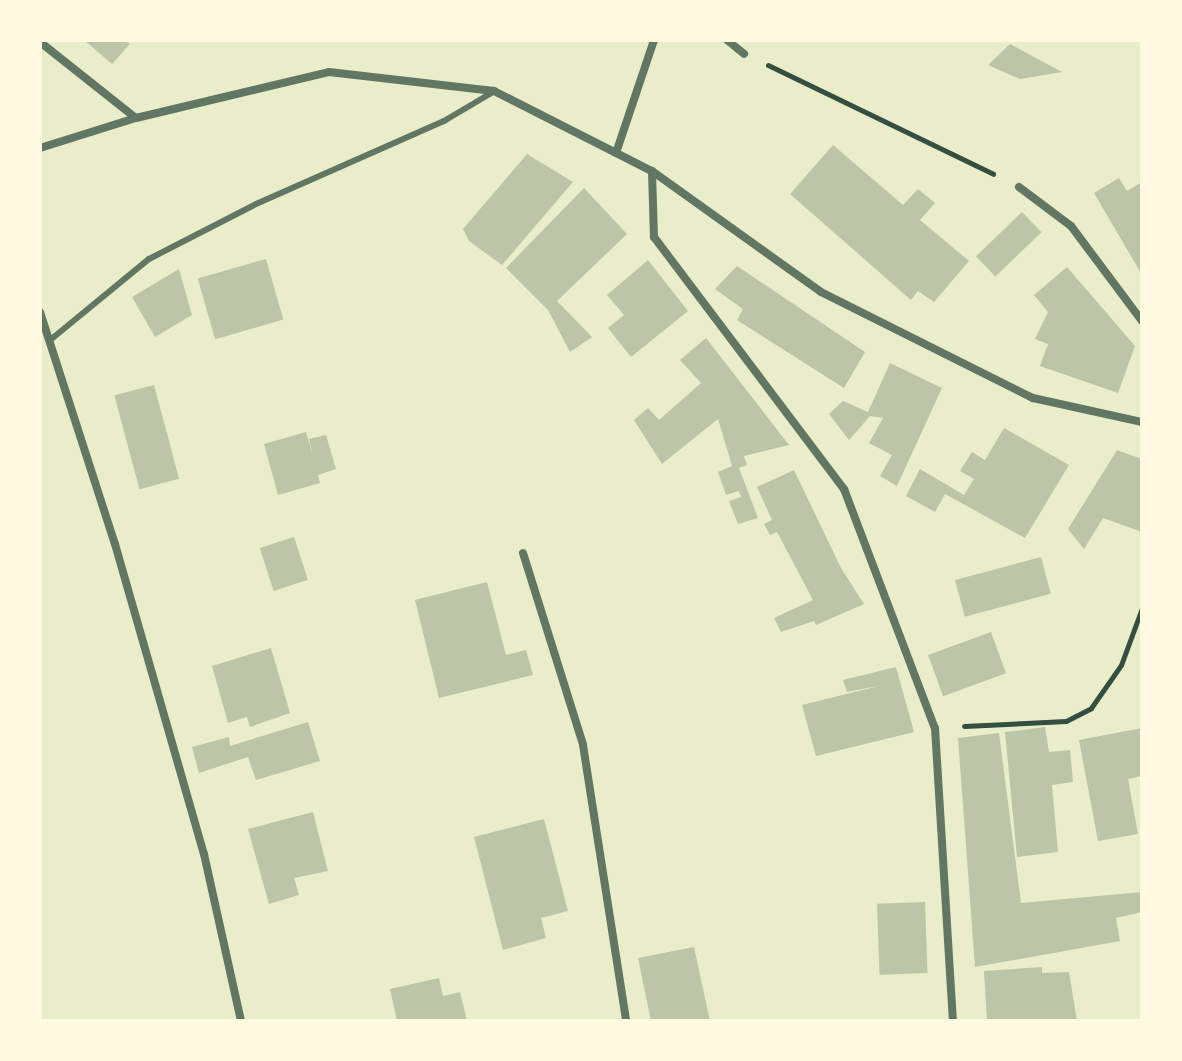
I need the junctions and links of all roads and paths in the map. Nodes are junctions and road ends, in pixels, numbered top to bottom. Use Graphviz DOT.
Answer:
graph roads {
  1 [pos="654,40"];
  2 [pos="727,40"];
  3 [pos="40,42"];
  4 [pos="744,54"];
  5 [pos="494,91"];
  6 [pos="136,118"];
  7 [pos="40,148"];
  8 [pos="616,153"];
  9 [pos="652,171"];
  10 [pos="1019,187"];
  11 [pos="40,312"];
  12 [pos="1142,321"];
  13 [pos="49,341"];
  14 [pos="1142,422"];
  15 [pos="523,553"];
  16 [pos="1142,608"];
  17 [pos="935,728"];
  18 [pos="241,1021"];
  19 [pos="626,1021"];
  20 [pos="953,1021"];
  1 -- 8 [label="street"];
  2 -- 4 [label="street"];
  3 -- 6 [label="street"];
  4 -- 10 [label="path"];
  5 -- 6 [label="street"];
  5 -- 8 [label="street"];
  5 -- 13 [label="lane"];
  6 -- 7 [label="street"];
  8 -- 9 [label="street"];
  9 -- 14 [label="street"];
  9 -- 17 [label="street"];
  10 -- 12 [label="street"];
  11 -- 13 [label="street"];
  13 -- 18 [label="street"];
  15 -- 19 [label="street"];
  16 -- 17 [label="path"];
  17 -- 20 [label="street"];
}
